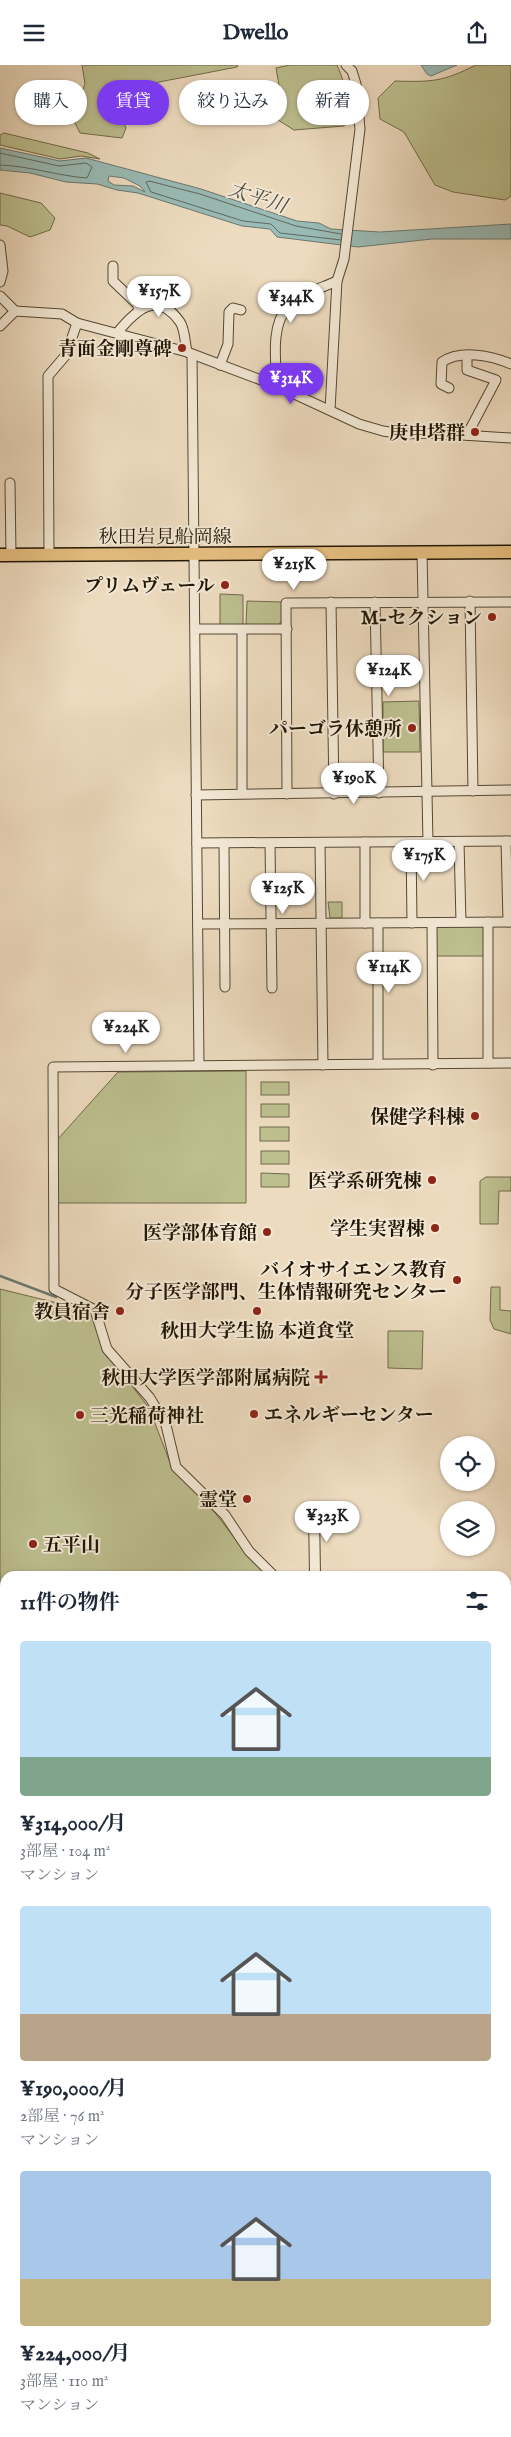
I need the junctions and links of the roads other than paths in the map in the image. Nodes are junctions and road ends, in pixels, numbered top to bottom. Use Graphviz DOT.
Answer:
graph roads {
  1 [pos="346,65"];
  2 [pos="0,245"];
  3 [pos="113,266"];
  4 [pos="336,281"];
  5 [pos="0,282"];
  6 [pos="0,295"];
  7 [pos="242,309"];
  8 [pos="139,310"];
  9 [pos="15,311"];
  10 [pos="77,323"];
  11 [pos="0,326"];
  12 [pos="118,333"];
  13 [pos="190,353"];
  14 [pos="467,356"];
  15 [pos="511,364"];
  16 [pos="220,365"];
  17 [pos="277,386"];
  18 [pos="449,388"];
  19 [pos="330,410"];
  20 [pos="467,435"];
  21 [pos="511,438"];
  22 [pos="10,483"];
  23 [pos="422,552"];
  24 [pos="511,552"];
  25 [pos="195,554"];
  26 [pos="5,555"];
  27 [pos="49,555"];
  28 [pos="423,601"];
  29 [pos="470,601"];
  30 [pos="331,602"];
  31 [pos="375,602"];
  32 [pos="511,602"];
  33 [pos="196,629"];
  34 [pos="287,629"];
  35 [pos="242,630"];
  36 [pos="511,790"];
  37 [pos="473,791"];
  38 [pos="242,792"];
  39 [pos="427,792"];
  40 [pos="379,793"];
  41 [pos="287,794"];
  42 [pos="334,794"];
  43 [pos="196,795"];
  44 [pos="508,841"];
  45 [pos="365,842"];
  46 [pos="411,842"];
  47 [pos="428,842"];
  48 [pos="459,842"];
  49 [pos="197,843"];
  50 [pos="224,843"];
  51 [pos="270,843"];
  52 [pos="320,843"];
  53 [pos="461,922"];
  54 [pos="488,922"];
  55 [pos="510,922"];
  56 [pos="322,923"];
  57 [pos="365,923"];
  58 [pos="378,923"];
  59 [pos="412,923"];
  60 [pos="432,923"];
  61 [pos="198,924"];
  62 [pos="225,924"];
  63 [pos="271,924"];
  64 [pos="225,987"];
  65 [pos="272,988"];
  66 [pos="488,1063"];
  67 [pos="511,1063"];
  68 [pos="378,1064"];
  69 [pos="199,1065"];
  70 [pos="322,1065"];
  71 [pos="434,1065"];
  72 [pos="314,1511"];
  73 [pos="269,1571"];
  74 [pos="315,1571"];
  1 -- 4 [label="street"];
  2 -- 5 [label="street"];
  3 -- 8 [label="street"];
  4 -- 17 [label="street"];
  4 -- 19 [label="street"];
  6 -- 9 [label="street"];
  7 -- 16 [label="street"];
  8 -- 12 [label="street"];
  8 -- 13 [label="street"];
  9 -- 10 [label="street"];
  9 -- 11 [label="street"];
  10 -- 12 [label="street"];
  10 -- 27 [label="street"];
  12 -- 13 [label="street"];
  13 -- 16 [label="street"];
  13 -- 25 [label="street"];
  14 -- 15 [label="street"];
  14 -- 18 [label="street"];
  14 -- 20 [label="street"];
  16 -- 17 [label="street"];
  17 -- 19 [label="street"];
  19 -- 20 [label="street"];
  20 -- 21 [label="street"];
  22 -- 26 [label="street"];
  23 -- 24 [label="main road, 秋田岩見船岡線"];
  23 -- 25 [label="main road, 秋田岩見船岡線"];
  23 -- 28 [label="street"];
  25 -- 27 [label="main road, 秋田岩見船岡線"];
  25 -- 33 [label="street"];
  26 -- 27 [label="main road, 秋田岩見船岡線"];
  28 -- 29 [label="street"];
  28 -- 31 [label="street"];
  28 -- 39 [label="street"];
  29 -- 32 [label="street"];
  29 -- 37 [label="street"];
  30 -- 31 [label="street"];
  30 -- 34 [label="street"];
  30 -- 42 [label="street"];
  31 -- 40 [label="street"];
  33 -- 35 [label="street"];
  33 -- 43 [label="street"];
  34 -- 35 [label="street"];
  34 -- 41 [label="street"];
  35 -- 38 [label="street"];
  36 -- 37 [label="street"];
  37 -- 39 [label="street"];
  38 -- 41 [label="street"];
  38 -- 43 [label="street"];
  39 -- 40 [label="street"];
  39 -- 47 [label="street"];
  40 -- 42 [label="street"];
  41 -- 42 [label="street"];
  43 -- 49 [label="street"];
  44 -- 48 [label="street"];
  44 -- 55 [label="street"];
  45 -- 46 [label="street"];
  45 -- 52 [label="street"];
  45 -- 57 [label="street"];
  46 -- 47 [label="street"];
  46 -- 59 [label="street"];
  47 -- 48 [label="street"];
  48 -- 53 [label="street"];
  49 -- 50 [label="street"];
  49 -- 61 [label="street"];
  50 -- 51 [label="street"];
  50 -- 62 [label="street"];
  51 -- 52 [label="street"];
  51 -- 63 [label="street"];
  52 -- 56 [label="street"];
  53 -- 54 [label="street"];
  53 -- 60 [label="street"];
  54 -- 55 [label="street"];
  54 -- 66 [label="street"];
  56 -- 57 [label="street"];
  56 -- 63 [label="street"];
  56 -- 70 [label="street"];
  57 -- 58 [label="street"];
  58 -- 59 [label="street"];
  58 -- 68 [label="street"];
  59 -- 60 [label="street"];
  60 -- 71 [label="street"];
  61 -- 62 [label="street"];
  61 -- 69 [label="street"];
  62 -- 63 [label="street"];
  62 -- 64 [label="street"];
  63 -- 65 [label="street"];
  66 -- 67 [label="street"];
  66 -- 71 [label="street"];
  68 -- 70 [label="street"];
  68 -- 71 [label="street"];
  69 -- 70 [label="street"];
  69 -- 73 [label="street"];
  72 -- 74 [label="street"];
}
